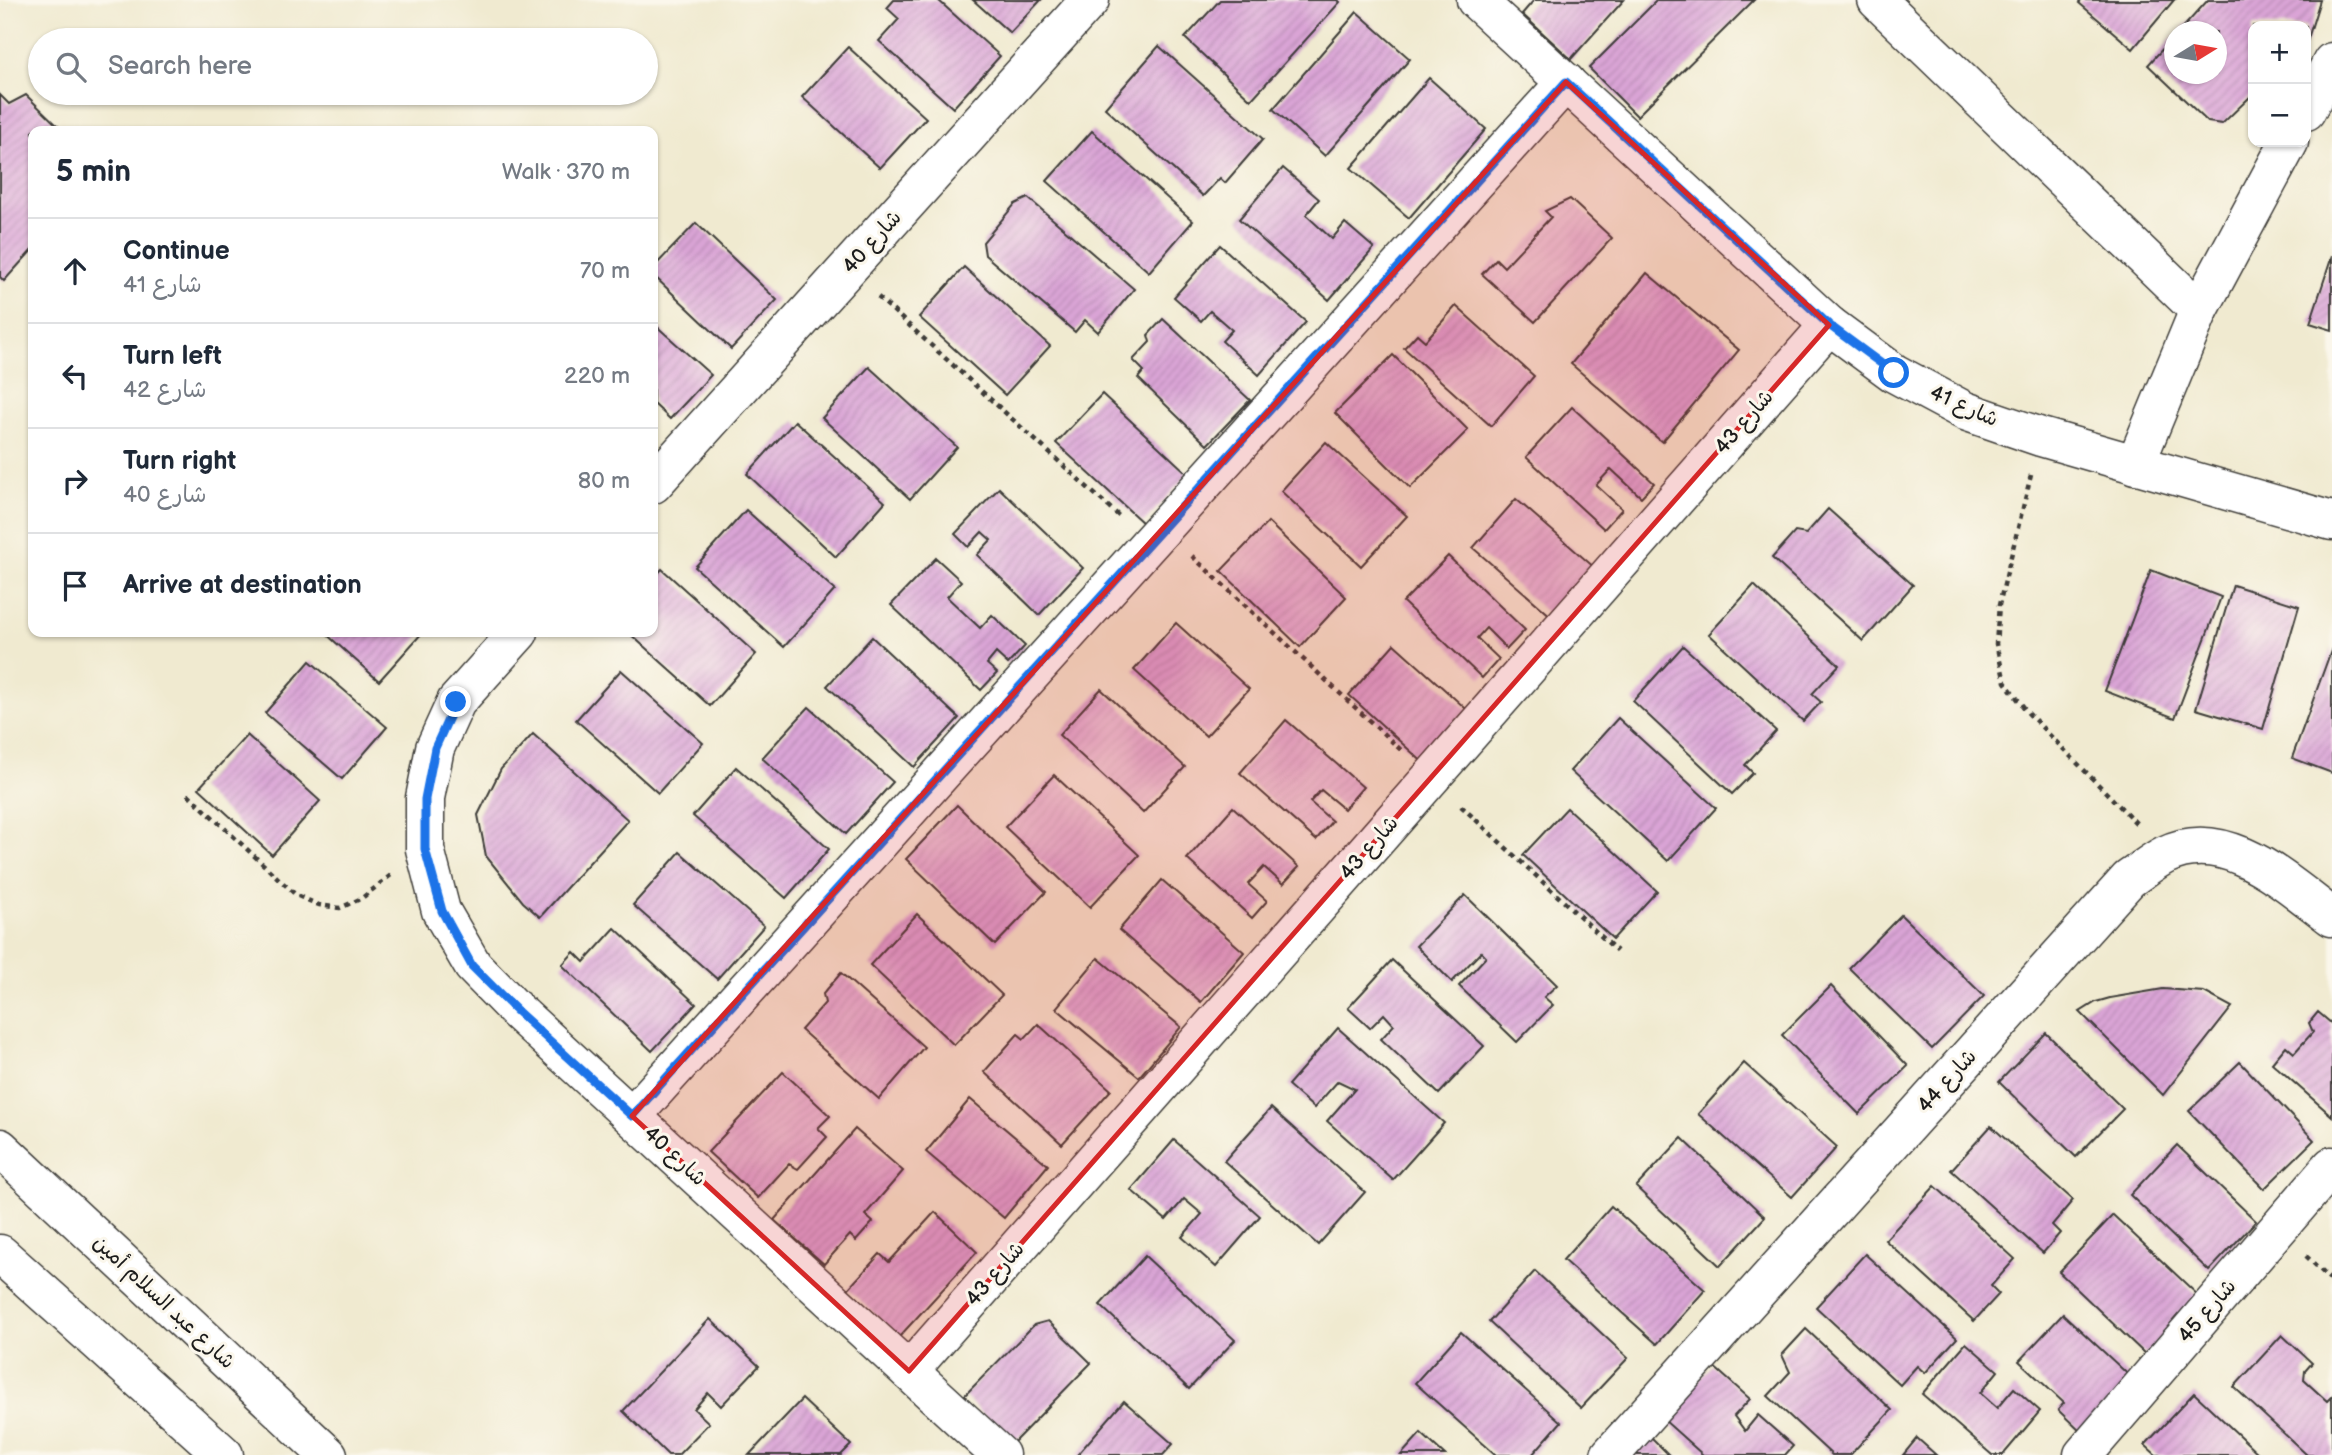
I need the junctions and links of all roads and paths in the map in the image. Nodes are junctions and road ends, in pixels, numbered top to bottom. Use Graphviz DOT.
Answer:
graph roads {
  1 [pos="1090,0"];
  2 [pos="1476,0"];
  3 [pos="1877,0"];
  4 [pos="2332,62"];
  5 [pos="1566,82"];
  6 [pos="2311,102"];
  7 [pos="2286,147"];
  8 [pos="847,269"];
  9 [pos="2199,310"];
  10 [pos="1829,325"];
  11 [pos="2040,437"];
  12 [pos="2135,466"];
  13 [pos="658,478"];
  14 [pos="2332,521"];
  15 [pos="1156,536"];
  16 [pos="514,637"];
  17 [pos="1431,778"];
  18 [pos="188,794"];
  19 [pos="425,849"];
  20 [pos="2166,854"];
  21 [pos="2332,917"];
  22 [pos="1617,951"];
  23 [pos="632,1116"];
  24 [pos="0,1148"];
  25 [pos="2332,1167"];
  26 [pos="0,1254"];
  27 [pos="909,1371"];
  28 [pos="224,1455"];
  29 [pos="328,1455"];
  30 [pos="1000,1455"];
  31 [pos="1610,1455"];
  32 [pos="2083,1455"];
  1 -- 8 [label="street, شارع 40"];
  2 -- 5 [label="street, شارع 41"];
  3 -- 9 [label="street"];
  4 -- 6 [label="street"];
  5 -- 10 [label="street, شارع 41"];
  5 -- 15 [label="street"];
  7 -- 9 [label="street"];
  8 -- 13 [label="street, شارع 40"];
  8 -- 15 [label="path"];
  9 -- 12 [label="street"];
  10 -- 11 [label="street, شارع 41"];
  10 -- 17 [label="street, شارع 43"];
  11 -- 12 [label="street, شارع 41"];
  11 -- 20 [label="path"];
  12 -- 14 [label="street, شارع 41"];
  15 -- 17 [label="path"];
  15 -- 23 [label="street"];
  16 -- 19 [label="street, شارع 40"];
  17 -- 22 [label="path"];
  17 -- 27 [label="street, شارع 43"];
  18 -- 19 [label="path"];
  19 -- 23 [label="street, شارع 40"];
  20 -- 21 [label="street, شارع 44"];
  20 -- 31 [label="street, شارع 44"];
  23 -- 27 [label="street, شارع 40"];
  24 -- 29 [label="street, شارع عبد السلام أمين"];
  25 -- 32 [label="street, شارع 45"];
  26 -- 28 [label="street"];
  27 -- 30 [label="street, شارع 40"];
}
